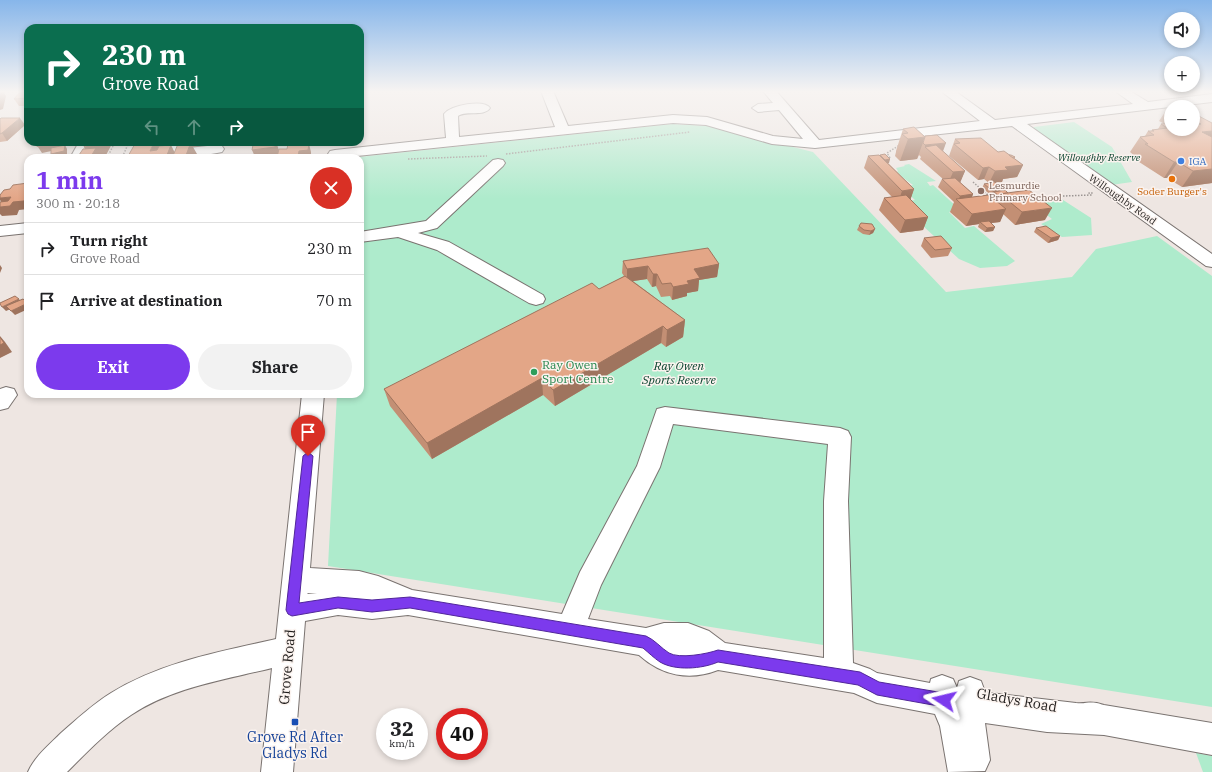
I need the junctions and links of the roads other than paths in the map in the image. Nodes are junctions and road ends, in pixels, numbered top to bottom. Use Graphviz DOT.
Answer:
graph roads {
  1 [pos="451,127"];
  2 [pos="561,127"];
  3 [pos="603,127"];
  4 [pos="728,127"];
  5 [pos="800,127"];
  6 [pos="965,127"];
  7 [pos="1022,127"];
  8 [pos="563,131"];
  9 [pos="454,142"];
  10 [pos="815,144"];
  11 [pos="175,146"];
  12 [pos="217,150"];
  13 [pos="335,151"];
  14 [pos="496,158"];
  15 [pos="24,228"];
  16 [pos="0,231"];
  17 [pos="399,232"];
  18 [pos="364,236"];
  19 [pos="1212,262"];
  20 [pos="536,299"];
  21 [pos="313,398"];
  22 [pos="296,581"];
  23 [pos="410,603"];
  24 [pos="292,610"];
  25 [pos="570,630"];
  26 [pos="288,650"];
  27 [pos="849,677"];
  28 [pos="957,695"];
  29 [pos="1212,739"];
  30 [pos="44,772"];
  31 [pos="277,772"];
  32 [pos="964,772"];
  33 [pos="976,772"];
  1 -- 9 [label="street"];
  2 -- 8 [label="street"];
  3 -- 8 [label="street"];
  4 -- 10 [label="street"];
  5 -- 10 [label="street"];
  6 -- 10 [label="street"];
  7 -- 19 [label="street, Willoughby Road"];
  8 -- 9 [label="street"];
  9 -- 13 [label="street"];
  11 -- 12 [label="street"];
  14 -- 17 [label="street"];
  15 -- 16 [label="street"];
  17 -- 18 [label="street"];
  17 -- 20 [label="street"];
  21 -- 22 [label="street, Grove Road"];
  22 -- 23 [label="street, Gladys Road"];
  22 -- 24 [label="street, Grove Road"];
  23 -- 24 [label="street, Gladys Road"];
  23 -- 25 [label="street, Gladys Road"];
  24 -- 26 [label="street, Grove Road"];
  25 -- 27 [label="street, Gladys Road"];
  25 -- 27 [label="street"];
  26 -- 30 [label="street"];
  26 -- 31 [label="street, Grove Road"];
  27 -- 28 [label="street, Gladys Road"];
  28 -- 29 [label="street, Gladys Road"];
  28 -- 32 [label="street"];
  28 -- 33 [label="street"];
}
